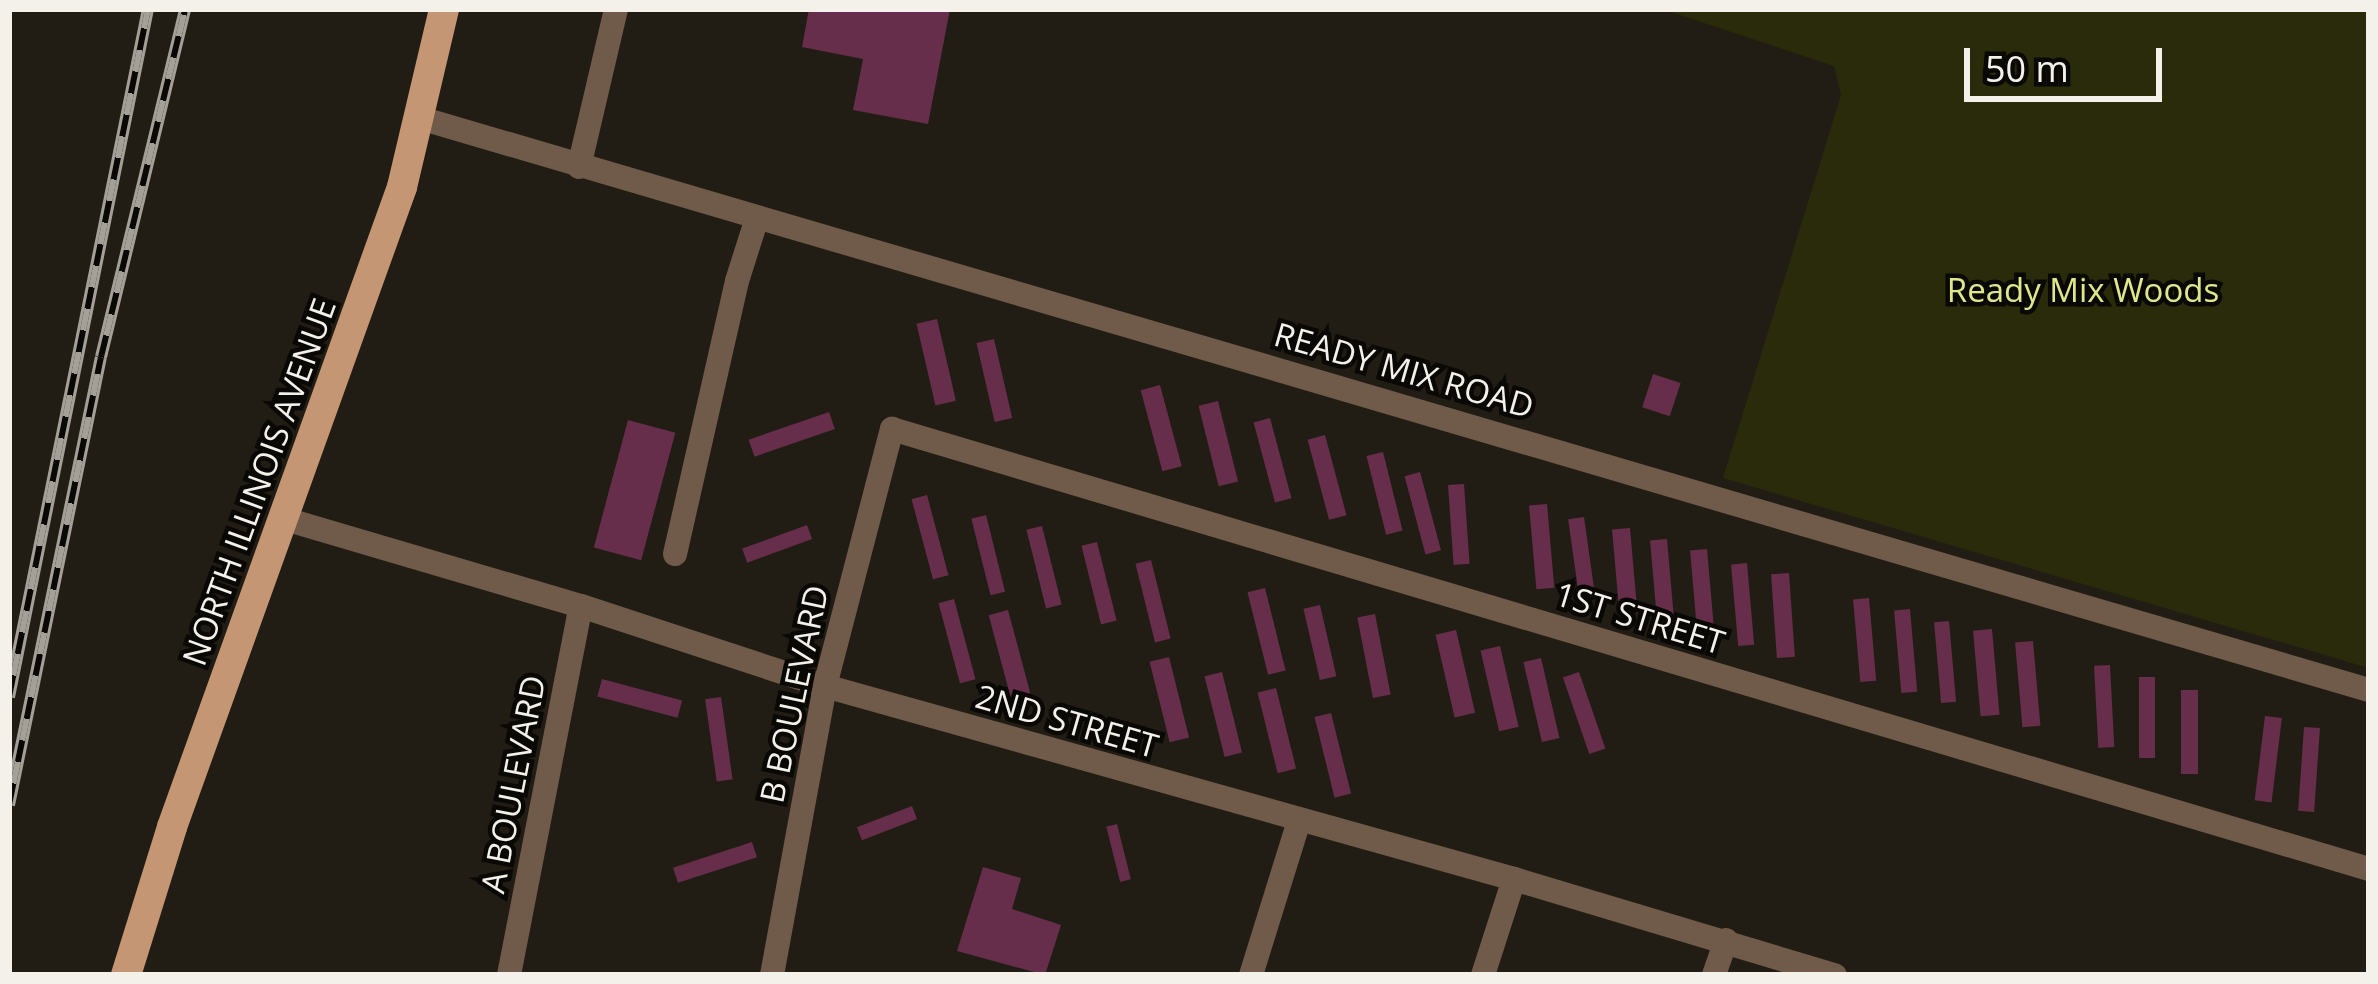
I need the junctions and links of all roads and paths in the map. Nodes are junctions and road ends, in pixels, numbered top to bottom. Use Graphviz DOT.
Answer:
graph roads {
  1 [pos="444,9"];
  2 [pos="616,9"];
  3 [pos="420,118"];
  4 [pos="579,167"];
  5 [pos="757,218"];
  6 [pos="892,429"];
  7 [pos="285,519"];
  8 [pos="675,554"];
  9 [pos="581,606"];
  10 [pos="825,686"];
  11 [pos="2369,690"];
  12 [pos="1299,821"];
  13 [pos="2369,869"];
  14 [pos="1514,879"];
  15 [pos="1726,940"];
  16 [pos="126,975"];
  17 [pos="509,975"];
  18 [pos="772,975"];
  19 [pos="1251,975"];
  20 [pos="1483,975"];
  21 [pos="1714,975"];
  22 [pos="1835,975"];
  1 -- 3 [label="main road, NORTH ILLINOIS AVENUE"];
  2 -- 4 [label="street"];
  3 -- 4 [label="street, READY MIX ROAD"];
  3 -- 7 [label="main road, NORTH ILLINOIS AVENUE"];
  4 -- 5 [label="street, READY MIX ROAD"];
  5 -- 8 [label="street"];
  5 -- 11 [label="street, READY MIX ROAD"];
  6 -- 10 [label="street, B BOULEVARD"];
  6 -- 13 [label="street, 1ST STREET"];
  7 -- 9 [label="street, 2ND STREET"];
  7 -- 16 [label="main road, NORTH ILLINOIS AVENUE"];
  9 -- 10 [label="street, 2ND STREET"];
  9 -- 17 [label="street, A BOULEVARD"];
  10 -- 12 [label="street, 2ND STREET"];
  10 -- 18 [label="street, B BOULEVARD"];
  12 -- 14 [label="street, 2ND STREET"];
  12 -- 19 [label="street"];
  14 -- 15 [label="street, 2ND STREET"];
  14 -- 20 [label="street"];
  15 -- 21 [label="street"];
  15 -- 22 [label="street, 2ND STREET"];
}
